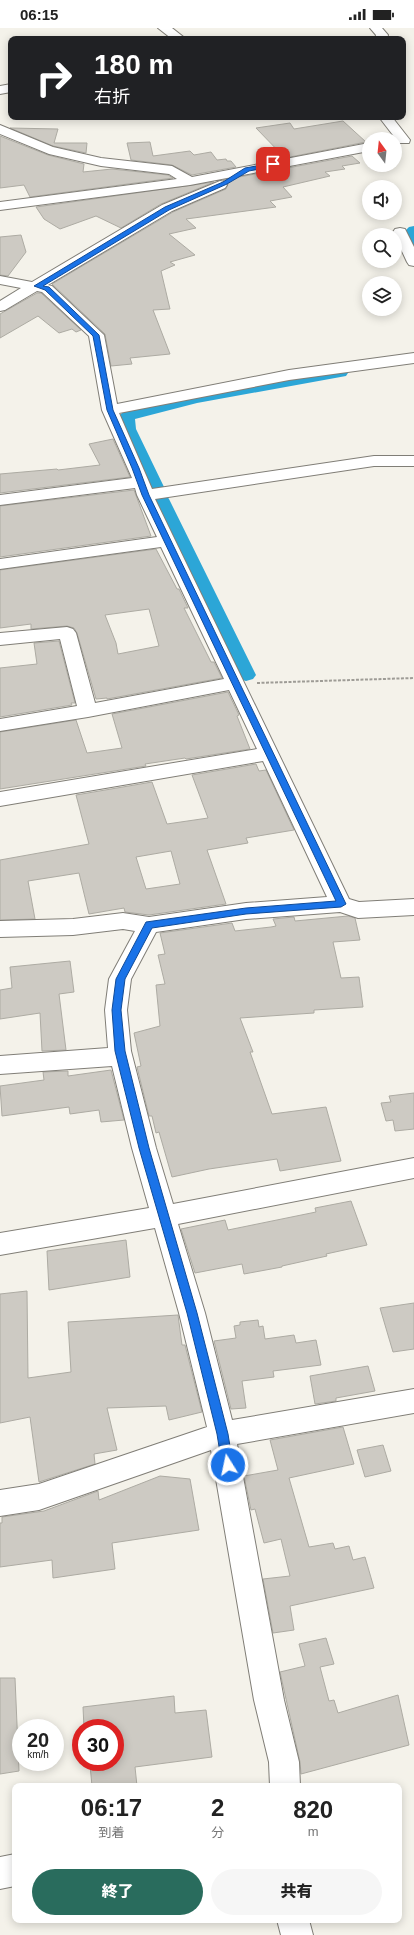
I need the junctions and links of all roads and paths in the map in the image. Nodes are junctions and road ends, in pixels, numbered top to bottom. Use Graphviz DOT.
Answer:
graph roads {
  1 [pos="164,28"];
  2 [pos="376,28"];
  3 [pos="176,36"];
  4 [pos="382,36"];
  5 [pos="387,120"];
  6 [pos="0,129"];
  7 [pos="404,140"];
  8 [pos="362,148"];
  9 [pos="247,169"];
  10 [pos="190,181"];
  11 [pos="0,206"];
  12 [pos="402,236"];
  13 [pos="414,262"];
  14 [pos="0,280"];
  15 [pos="38,286"];
  16 [pos="0,307"];
  17 [pos="414,358"];
  18 [pos="110,410"];
  19 [pos="414,461"];
  20 [pos="143,489"];
  21 [pos="0,500"];
  22 [pos="167,541"];
  23 [pos="0,564"];
  24 [pos="0,639"];
  25 [pos="414,678"];
  26 [pos="235,683"];
  27 [pos="88,711"];
  28 [pos="0,725"];
  29 [pos="269,753"];
  30 [pos="0,799"];
  31 [pos="350,907"];
  32 [pos="414,907"];
  33 [pos="149,925"];
  34 [pos="0,929"];
  35 [pos="121,1056"];
  36 [pos="0,1065"];
  37 [pos="414,1168"];
  38 [pos="164,1216"];
  39 [pos="0,1244"];
  40 [pos="414,1401"];
  41 [pos="222,1434"];
  42 [pos="0,1503"];
  43 [pos="285,1783"];
  44 [pos="12,1871"];
  45 [pos="0,1873"];
  46 [pos="295,1923"];
  47 [pos="297,1935"];
  1 -- 3 [label="street"];
  2 -- 4 [label="street"];
  5 -- 7 [label="street"];
  6 -- 10 [label="street"];
  8 -- 9 [label="street"];
  9 -- 10 [label="street"];
  9 -- 15 [label="street"];
  10 -- 11 [label="street"];
  12 -- 13 [label="street"];
  14 -- 15 [label="street"];
  15 -- 16 [label="street"];
  15 -- 18 [label="street"];
  17 -- 18 [label="street"];
  18 -- 20 [label="street"];
  19 -- 20 [label="street"];
  20 -- 21 [label="street"];
  20 -- 22 [label="street"];
  22 -- 23 [label="street"];
  22 -- 26 [label="street"];
  24 -- 27 [label="street"];
  25 -- 26 [label="path"];
  26 -- 27 [label="street"];
  26 -- 29 [label="street"];
  27 -- 28 [label="street"];
  29 -- 30 [label="street"];
  29 -- 31 [label="street"];
  31 -- 32 [label="street"];
  31 -- 33 [label="street"];
  33 -- 34 [label="street"];
  33 -- 35 [label="street"];
  35 -- 36 [label="street"];
  35 -- 38 [label="street"];
  37 -- 38 [label="street"];
  38 -- 39 [label="street"];
  38 -- 41 [label="street"];
  40 -- 41 [label="street"];
  41 -- 42 [label="street"];
  41 -- 43 [label="street"];
  44 -- 45 [label="street"];
  46 -- 47 [label="street"];
}
